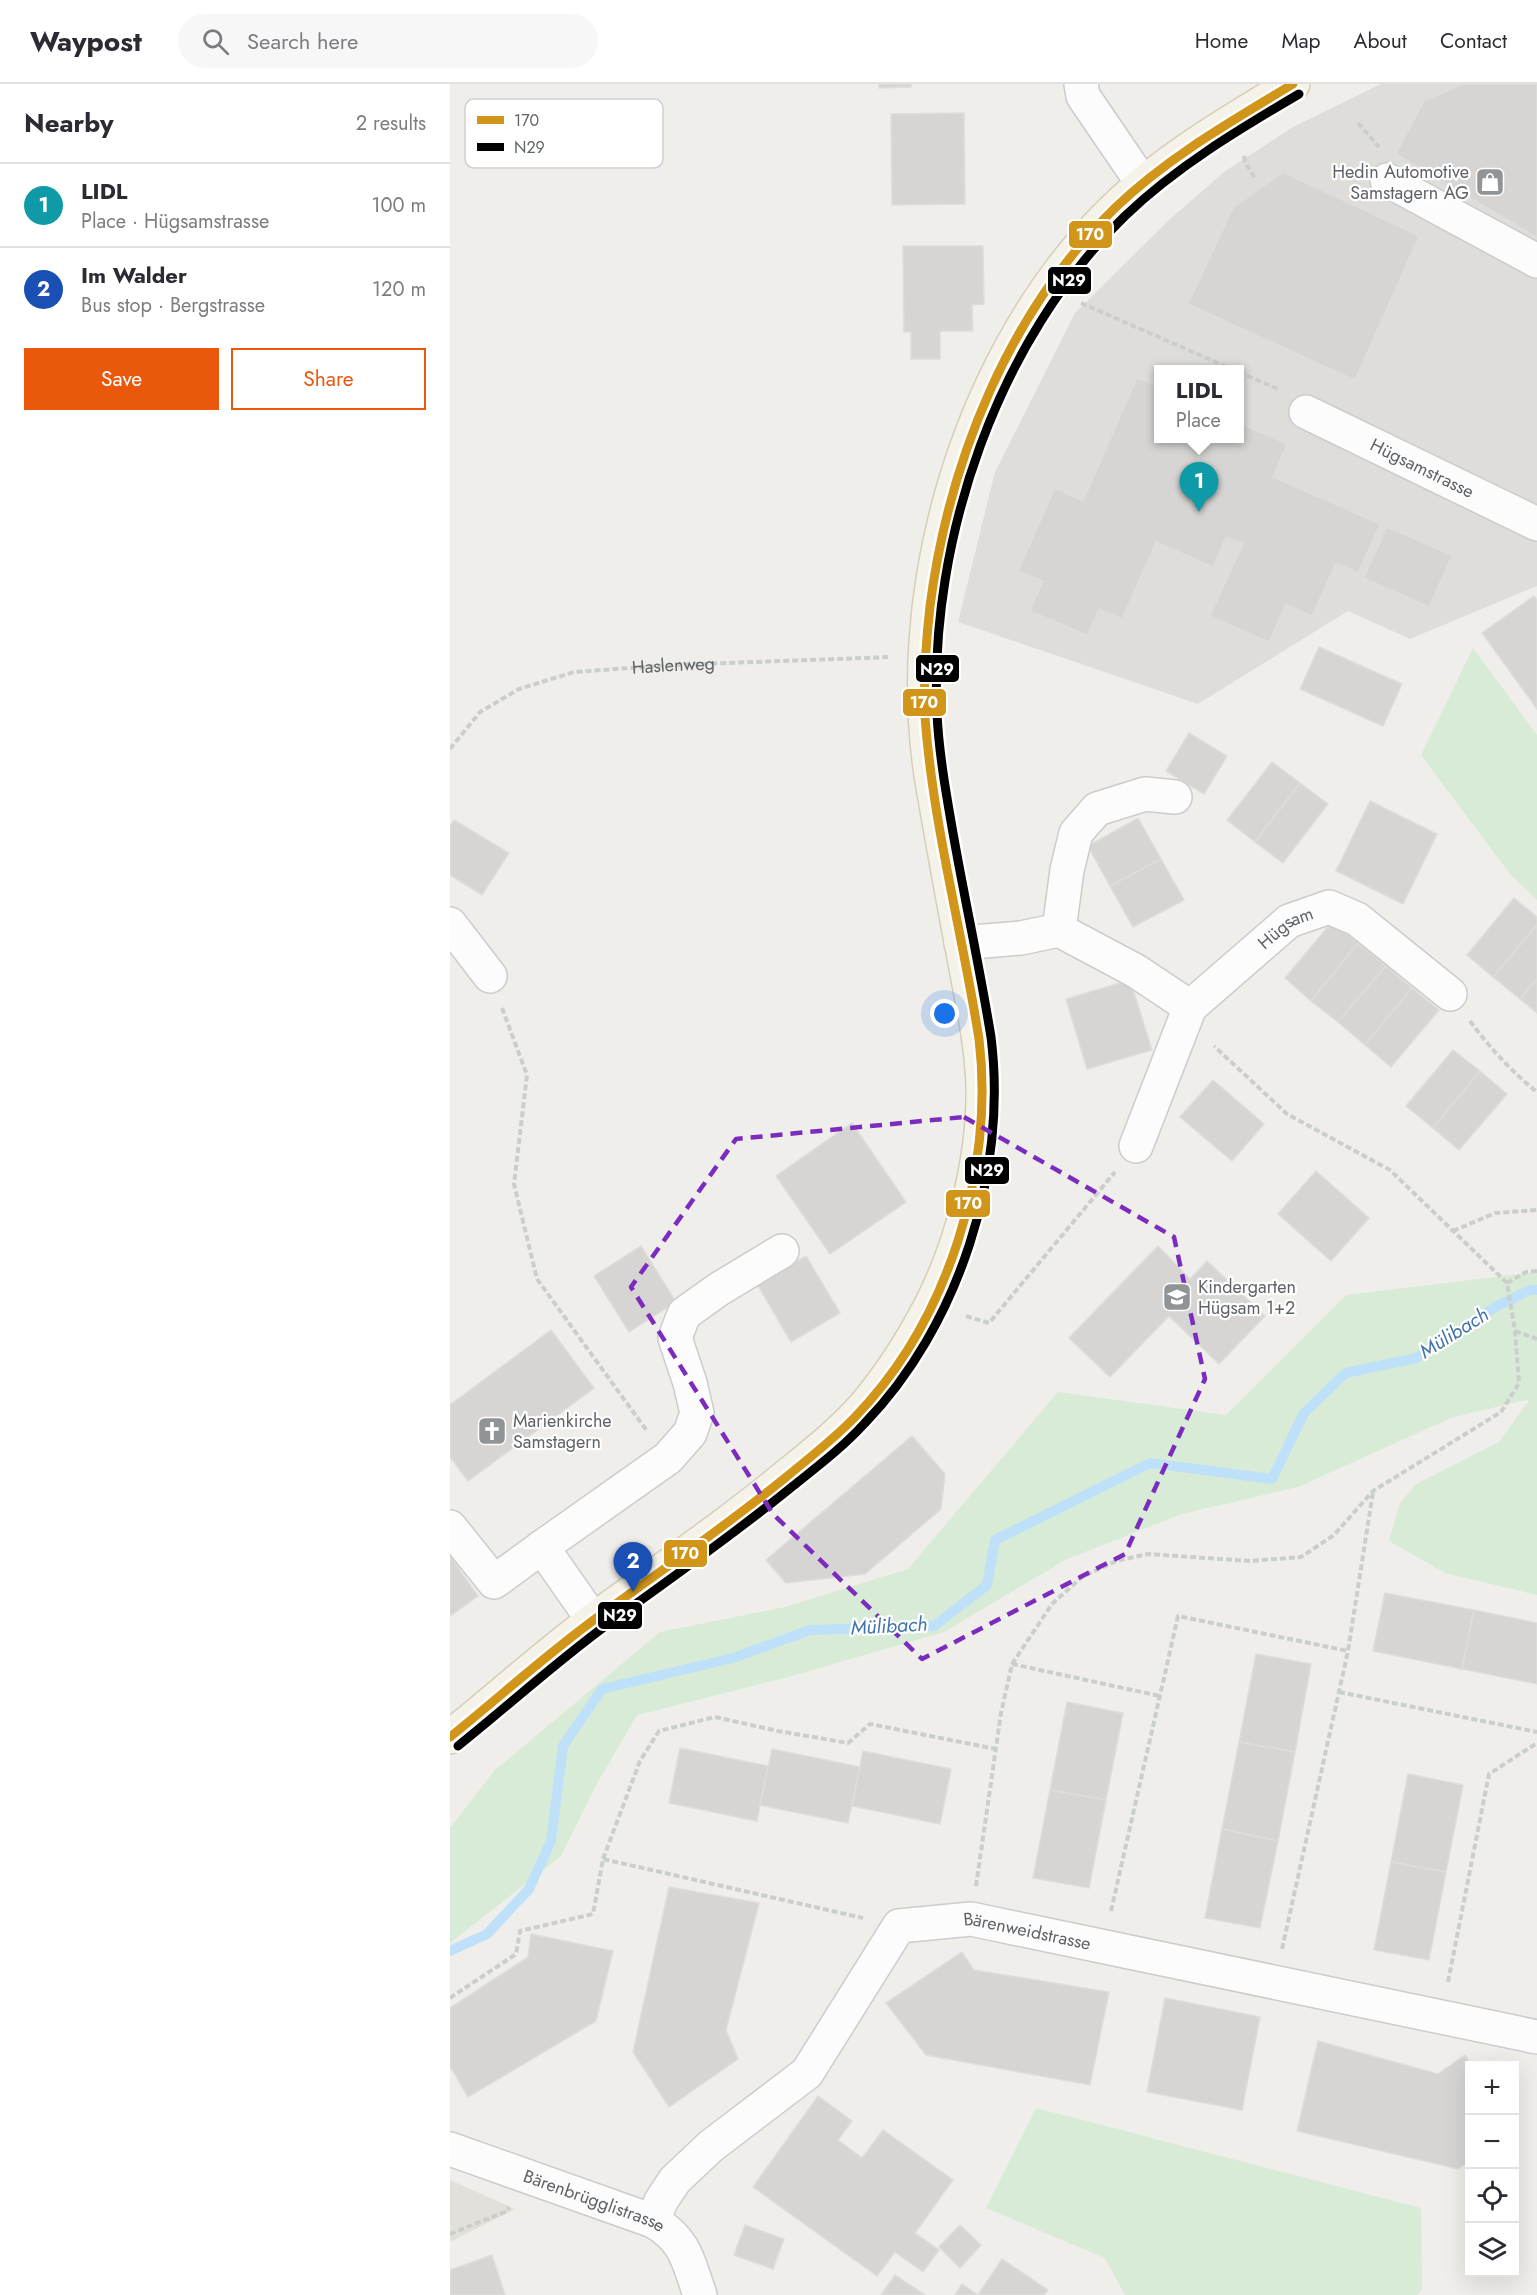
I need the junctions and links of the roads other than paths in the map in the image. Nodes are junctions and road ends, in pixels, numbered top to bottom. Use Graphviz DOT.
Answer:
graph roads {
  1 [pos="1081,84"];
  2 [pos="1293,84"];
  3 [pos="1387,180"];
  4 [pos="1143,184"];
  5 [pos="1537,261"];
  6 [pos="1306,412"];
  7 [pos="1537,524"];
  8 [pos="1175,797"];
  9 [pos="450,924"];
  10 [pos="1059,930"];
  11 [pos="961,943"];
  12 [pos="490,976"];
  13 [pos="1450,994"];
  14 [pos="1190,1007"];
  15 [pos="1136,1146"];
  16 [pos="782,1251"];
  17 [pos="450,1527"];
  18 [pos="542,1547"];
  19 [pos="593,1620"];
  20 [pos="450,1737"];
  21 [pos="1537,2037"];
  22 [pos="450,2149"];
  23 [pos="652,2221"];
  24 [pos="700,2295"];
  1 -- 4 [label="street"];
  2 -- 4 [label="main road"];
  3 -- 5 [label="street"];
  4 -- 11 [label="main road"];
  6 -- 7 [label="street, Hügsamstrasse"];
  8 -- 10 [label="street"];
  9 -- 12 [label="street"];
  10 -- 11 [label="street"];
  10 -- 14 [label="street"];
  11 -- 19 [label="main road"];
  13 -- 14 [label="street, Hügsam"];
  14 -- 15 [label="street, Hügsam"];
  16 -- 18 [label="street"];
  17 -- 18 [label="street"];
  18 -- 19 [label="street"];
  19 -- 20 [label="main road"];
  21 -- 23 [label="street, Bärenweidstrasse"];
  22 -- 23 [label="street, Bärenbrügglistrasse"];
  23 -- 24 [label="street, Bärenbrügglistrasse"];
}
